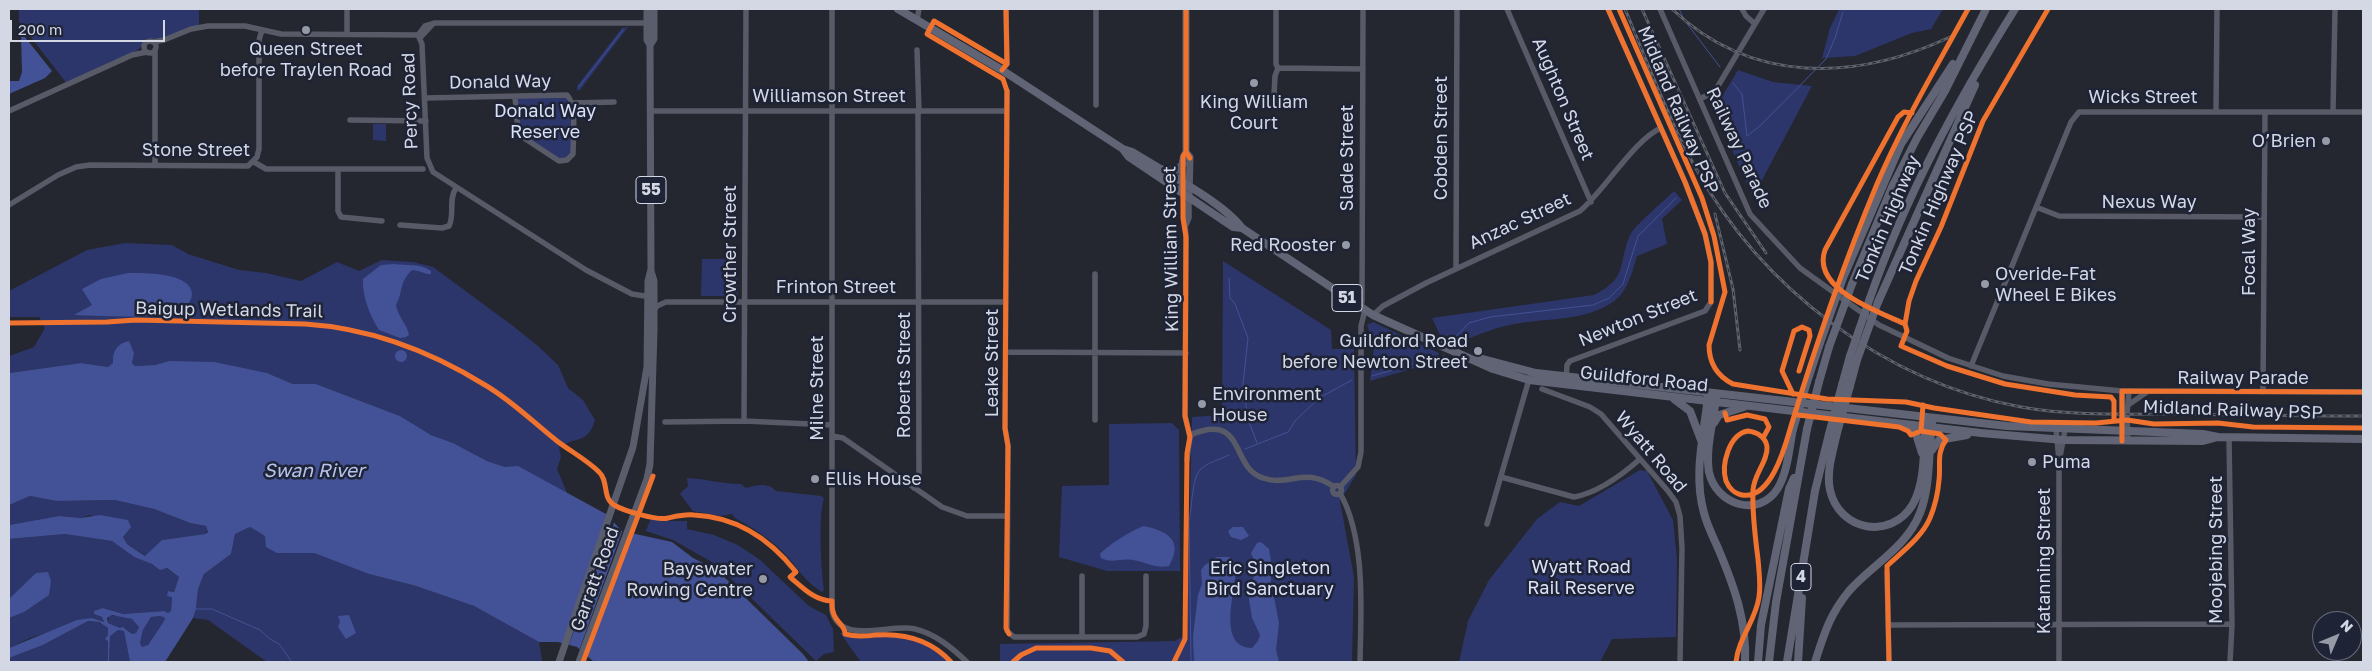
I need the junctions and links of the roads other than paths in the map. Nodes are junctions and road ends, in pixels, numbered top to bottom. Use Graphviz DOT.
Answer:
graph roads {
  1 [pos="347,9"];
  2 [pos="647,9"];
  3 [pos="654,9"];
  4 [pos="746,9"];
  5 [pos="832,9"];
  6 [pos="898,9"];
  7 [pos="919,9"];
  8 [pos="1006,9"];
  9 [pos="1096,9"];
  10 [pos="1186,9"];
  11 [pos="1276,9"];
  12 [pos="1363,9"];
  13 [pos="1457,9"];
  14 [pos="1507,9"];
  15 [pos="1608,9"];
  16 [pos="1660,9"];
  17 [pos="1742,9"];
  18 [pos="1764,9"];
  19 [pos="1986,9"];
  20 [pos="2015,9"];
  21 [pos="2217,9"];
  22 [pos="2335,9"];
  23 [pos="917,20"];
  24 [pos="647,23"];
  25 [pos="1756,24"];
  26 [pos="262,30"];
  27 [pos="347,34"];
  28 [pos="1973,34"];
  29 [pos="419,37"];
  30 [pos="1994,42"];
  31 [pos="650,46"];
  32 [pos="150,48"];
  33 [pos="917,50"];
  34 [pos="1278,68"];
  35 [pos="1363,69"];
  36 [pos="1002,70"];
  37 [pos="1007,91"];
  38 [pos="1274,95"];
  39 [pos="515,97"];
  40 [pos="425,98"];
  41 [pos="1700,99"];
  42 [pos="614,102"];
  43 [pos="572,103"];
  44 [pos="1096,105"];
  45 [pos="9,111"];
  46 [pos="651,111"];
  47 [pos="746,111"];
  48 [pos="1006,111"];
  49 [pos="832,112"];
  50 [pos="919,112"];
  51 [pos="2216,112"];
  52 [pos="2265,112"];
  53 [pos="2333,112"];
  54 [pos="2363,112"];
  55 [pos="350,120"];
  56 [pos="426,122"];
  57 [pos="1661,128"];
  58 [pos="1123,149"];
  59 [pos="1186,152"];
  60 [pos="254,162"];
  61 [pos="1183,164"];
  62 [pos="155,165"];
  63 [pos="426,168"];
  64 [pos="1159,168"];
  65 [pos="338,170"];
  66 [pos="456,188"];
  67 [pos="1186,190"];
  68 [pos="1591,202"];
  69 [pos="9,205"];
  70 [pos="2036,206"];
  71 [pos="2264,217"];
  72 [pos="382,221"];
  73 [pos="400,225"];
  74 [pos="1456,268"];
  75 [pos="1095,274"];
  76 [pos="652,295"];
  77 [pos="666,302"];
  78 [pos="744,302"];
  79 [pos="832,302"];
  80 [pos="919,302"];
  81 [pos="1006,302"];
  82 [pos="1362,309"];
  83 [pos="654,310"];
  84 [pos="1373,315"];
  85 [pos="1006,352"];
  86 [pos="1095,353"];
  87 [pos="1186,353"];
  88 [pos="1460,353"];
  89 [pos="1853,358"];
  90 [pos="1971,366"];
  91 [pos="1531,372"];
  92 [pos="1566,376"];
  93 [pos="1530,380"];
  94 [pos="1566,386"];
  95 [pos="1542,389"];
  96 [pos="2122,391"];
  97 [pos="2129,391"];
  98 [pos="2149,391"];
  99 [pos="1712,392"];
  100 [pos="2263,392"];
  101 [pos="2363,392"];
  102 [pos="1663,395"];
  103 [pos="1711,401"];
  104 [pos="1746,406"];
  105 [pos="2127,406"];
  106 [pos="1930,418"];
  107 [pos="1095,420"];
  108 [pos="744,421"];
  109 [pos="666,422"];
  110 [pos="1904,424"];
  111 [pos="832,425"];
  112 [pos="1929,427"];
  113 [pos="1712,429"];
  114 [pos="2056,429"];
  115 [pos="2065,430"];
  116 [pos="2125,432"];
  117 [pos="1833,433"];
  118 [pos="1981,433"];
  119 [pos="1190,435"];
  120 [pos="832,436"];
  121 [pos="2218,437"];
  122 [pos="2229,437"];
  123 [pos="2363,439"];
  124 [pos="2056,440"];
  125 [pos="2064,440"];
  126 [pos="2125,441"];
  127 [pos="1702,444"];
  128 [pos="1927,456"];
  129 [pos="1640,459"];
  130 [pos="1187,460"];
  131 [pos="2059,461"];
  132 [pos="1799,466"];
  133 [pos="1501,477"];
  134 [pos="914,488"];
  135 [pos="1338,489"];
  136 [pos="1006,516"];
  137 [pos="1487,524"];
  138 [pos="1804,554"];
  139 [pos="1887,572"];
  140 [pos="1082,576"];
  141 [pos="1146,576"];
  142 [pos="2059,624"];
  143 [pos="2232,624"];
  144 [pos="1889,626"];
  145 [pos="1082,636"];
  146 [pos="559,662"];
  147 [pos="579,662"];
  148 [pos="967,662"];
  149 [pos="1360,662"];
  150 [pos="1680,662"];
  151 [pos="1745,662"];
  152 [pos="1758,662"];
  153 [pos="1769,662"];
  154 [pos="1787,662"];
  155 [pos="1798,662"];
  156 [pos="1815,662"];
  157 [pos="1889,662"];
  158 [pos="2059,662"];
  159 [pos="2230,662"];
  1 -- 27 [label="street"];
  2 -- 24 [label="main road, Garratt Road / 55"];
  3 -- 31 [label="main road, Garratt Road / 55"];
  4 -- 47 [label="street, Crowther Street"];
  5 -- 49 [label="street, Milne Street"];
  6 -- 23 [label="highway, Guildford Road / 51"];
  7 -- 23 [label="street"];
  8 -- 36 [label="street"];
  9 -- 44 [label="street"];
  10 -- 59 [label="main road, King William Street"];
  11 -- 34 [label="street"];
  12 -- 35 [label="street, Slade Street"];
  13 -- 74 [label="street, Cobden Street"];
  14 -- 68 [label="street, Aughton Street"];
  15 -- 57 [label="street"];
  16 -- 41 [label="street, Railway Parade"];
  17 -- 25 [label="street"];
  18 -- 25 [label="street"];
  19 -- 28 [label="highway, Tonkin Highway"];
  20 -- 30 [label="highway, Tonkin Highway / 4"];
  21 -- 51 [label="street"];
  22 -- 53 [label="street"];
  23 -- 36 [label="highway, Guildford Road / 51"];
  24 -- 29 [label="street"];
  24 -- 31 [label="main road, Garratt Road / 55"];
  25 -- 41 [label="street"];
  26 -- 27 [label="street"];
  26 -- 32 [label="street"];
  26 -- 60 [label="street"];
  27 -- 29 [label="street"];
  28 -- 113 [label="highway, bridge"];
  28 -- 132 [label="highway, Tonkin Highway, bridge"];
  29 -- 40 [label="street, Percy Road"];
  30 -- 89 [label="highway, bridge"];
  30 -- 89 [label="highway, Tonkin Highway / 4, bridge"];
  31 -- 46 [label="main road, Garratt Road / 55"];
  32 -- 45 [label="street"];
  32 -- 62 [label="street"];
  33 -- 50 [label="street, Roberts Street"];
  34 -- 35 [label="street"];
  34 -- 38 [label="street"];
  35 -- 82 [label="street, Slade Street"];
  36 -- 58 [label="highway, Guildford Road / 51"];
  37 -- 48 [label="street, Leake Street"];
  39 -- 40 [label="street, Donald Way"];
  39 -- 43 [label="street, Donald Way"];
  39 -- 43 [label="street"];
  40 -- 56 [label="street, Percy Road"];
  41 -- 90 [label="street, Railway Parade"];
  42 -- 43 [label="street"];
  46 -- 47 [label="street, Williamson Street"];
  46 -- 76 [label="main road, Garratt Road / 55"];
  47 -- 49 [label="street, Williamson Street"];
  47 -- 78 [label="street, Crowther Street"];
  48 -- 50 [label="street, Williamson Street"];
  48 -- 81 [label="street, Leake Street"];
  49 -- 50 [label="street, Williamson Street"];
  49 -- 79 [label="street, Milne Street"];
  50 -- 80 [label="street, Roberts Street"];
  51 -- 52 [label="street, Wicks Street"];
  51 -- 70 [label="street, Wicks Street"];
  52 -- 53 [label="street, Wicks Street"];
  52 -- 71 [label="street, Focal Way"];
  53 -- 54 [label="street, Wicks Street"];
  55 -- 56 [label="street"];
  56 -- 63 [label="street, Percy Road"];
  57 -- 68 [label="street, Anzac Street"];
  57 -- 92 [label="street, Newton Street"];
  58 -- 64 [label="highway, Guildford Road / 51"];
  58 -- 67 [label="highway, Guildford Road / 51"];
  59 -- 61 [label="main road, King William Street"];
  59 -- 67 [label="main road, King William Street"];
  60 -- 62 [label="street, Stone Street"];
  60 -- 65 [label="street, Stone Street"];
  61 -- 64 [label="main road"];
  61 -- 67 [label="main road, King William Street"];
  62 -- 69 [label="street, Stone Street"];
  63 -- 65 [label="street, Stone Street"];
  63 -- 66 [label="street"];
  64 -- 67 [label="highway, Guildford Road / 51"];
  65 -- 72 [label="street"];
  66 -- 73 [label="street"];
  66 -- 76 [label="street"];
  67 -- 82 [label="highway, Guildford Road / 51"];
  67 -- 87 [label="street, King William Street"];
  68 -- 74 [label="street, Anzac Street"];
  70 -- 71 [label="street, Nexus Way"];
  70 -- 90 [label="street, Wicks Street"];
  71 -- 100 [label="street, Focal Way"];
  74 -- 84 [label="street, Anzac Street"];
  75 -- 86 [label="street"];
  76 -- 77 [label="street"];
  76 -- 83 [label="main road, Garratt Road / 55"];
  76 -- 146 [label="main road, Garratt Road / 55"];
  77 -- 78 [label="street, Frinton Street"];
  77 -- 83 [label="street"];
  78 -- 79 [label="street, Frinton Street"];
  78 -- 108 [label="street, Crowther Street"];
  79 -- 80 [label="street, Frinton Street"];
  79 -- 111 [label="street, Milne Street"];
  80 -- 81 [label="street, Frinton Street"];
  80 -- 134 [label="street, Roberts Street"];
  81 -- 85 [label="street, Leake Street"];
  82 -- 84 [label="highway, Guildford Road / 51"];
  82 -- 135 [label="street, Slade Street"];
  83 -- 147 [label="main road, Garratt Road / 55"];
  84 -- 88 [label="highway, Guildford Road / 51"];
  85 -- 86 [label="street"];
  85 -- 136 [label="street, Leake Street"];
  86 -- 87 [label="street"];
  86 -- 107 [label="street"];
  87 -- 119 [label="street, King William Street"];
  88 -- 91 [label="highway, Guildford Road / 51"];
  88 -- 93 [label="highway, Guildford Road / 51"];
  89 -- 117 [label="highway, Tonkin Highway / 4, bridge"];
  90 -- 96 [label="street, Railway Parade"];
  91 -- 92 [label="highway, Guildford Road / 51"];
  91 -- 93 [label="street"];
  92 -- 94 [label="street"];
  92 -- 99 [label="highway, Guildford Road / 51"];
  93 -- 94 [label="highway, Guildford Road / 51"];
  93 -- 133 [label="street"];
  94 -- 102 [label="highway, Guildford Road / 51"];
  95 -- 129 [label="street, Wyatt Road"];
  96 -- 97 [label="street, Railway Parade"];
  96 -- 116 [label="street"];
  97 -- 98 [label="street, Railway Parade"];
  97 -- 105 [label="street"];
  98 -- 100 [label="street, Railway Parade"];
  98 -- 105 [label="street"];
  99 -- 103 [label="highway"];
  99 -- 106 [label="highway, Guildford Road / 51"];
  100 -- 101 [label="street, Railway Parade"];
  102 -- 103 [label="highway, Guildford Road / 51"];
  102 -- 127 [label="highway"];
  103 -- 104 [label="highway, Guildford Road / 51"];
  103 -- 113 [label="highway"];
  103 -- 127 [label="highway"];
  104 -- 110 [label="highway, Guildford Road / 51"];
  104 -- 113 [label="highway"];
  105 -- 116 [label="street"];
  106 -- 112 [label="highway"];
  106 -- 114 [label="highway, Guildford Road / 51"];
  108 -- 109 [label="street"];
  108 -- 111 [label="street"];
  110 -- 112 [label="highway, Guildford Road / 51"];
  110 -- 128 [label="highway"];
  111 -- 120 [label="street, Milne Street"];
  112 -- 118 [label="highway, Guildford Road / 51"];
  112 -- 128 [label="highway"];
  114 -- 115 [label="highway, Guildford Road / 51"];
  114 -- 124 [label="street, Katanning Street"];
  115 -- 116 [label="highway, Guildford Road / 51"];
  115 -- 125 [label="street, Katanning Street"];
  116 -- 121 [label="highway, Guildford Road / 51"];
  116 -- 126 [label="street"];
  117 -- 128 [label="highway"];
  117 -- 138 [label="highway, Tonkin Highway / 4"];
  118 -- 124 [label="highway, Guildford Road / 51"];
  118 -- 128 [label="highway"];
  119 -- 130 [label="street, King William Street"];
  119 -- 135 [label="street"];
  120 -- 134 [label="street"];
  120 -- 148 [label="street, Milne Street"];
  121 -- 122 [label="highway, Guildford Road / 51"];
  121 -- 126 [label="highway, Guildford Road / 51"];
  122 -- 123 [label="highway, Guildford Road / 51"];
  122 -- 143 [label="street, Moojebing Street"];
  124 -- 125 [label="highway, Guildford Road / 51"];
  124 -- 131 [label="street, Katanning Street"];
  125 -- 126 [label="highway, Guildford Road / 51"];
  125 -- 131 [label="street, Katanning Street"];
  127 -- 151 [label="highway"];
  128 -- 156 [label="highway"];
  129 -- 133 [label="street"];
  129 -- 150 [label="street, Wyatt Road"];
  131 -- 142 [label="street, Katanning Street"];
  132 -- 152 [label="highway, Tonkin Highway"];
  132 -- 153 [label="highway, Tonkin Highway"];
  133 -- 137 [label="street"];
  134 -- 136 [label="street"];
  135 -- 149 [label="street"];
  136 -- 145 [label="street, Leake Street"];
  138 -- 154 [label="highway, Tonkin Highway / 4"];
  138 -- 155 [label="highway"];
  139 -- 144 [label="street"];
  140 -- 145 [label="street"];
  141 -- 145 [label="street"];
  142 -- 143 [label="street"];
  142 -- 144 [label="street"];
  142 -- 158 [label="street, Katanning Street"];
  143 -- 159 [label="street, Moojebing Street"];
  144 -- 157 [label="street"];
}
